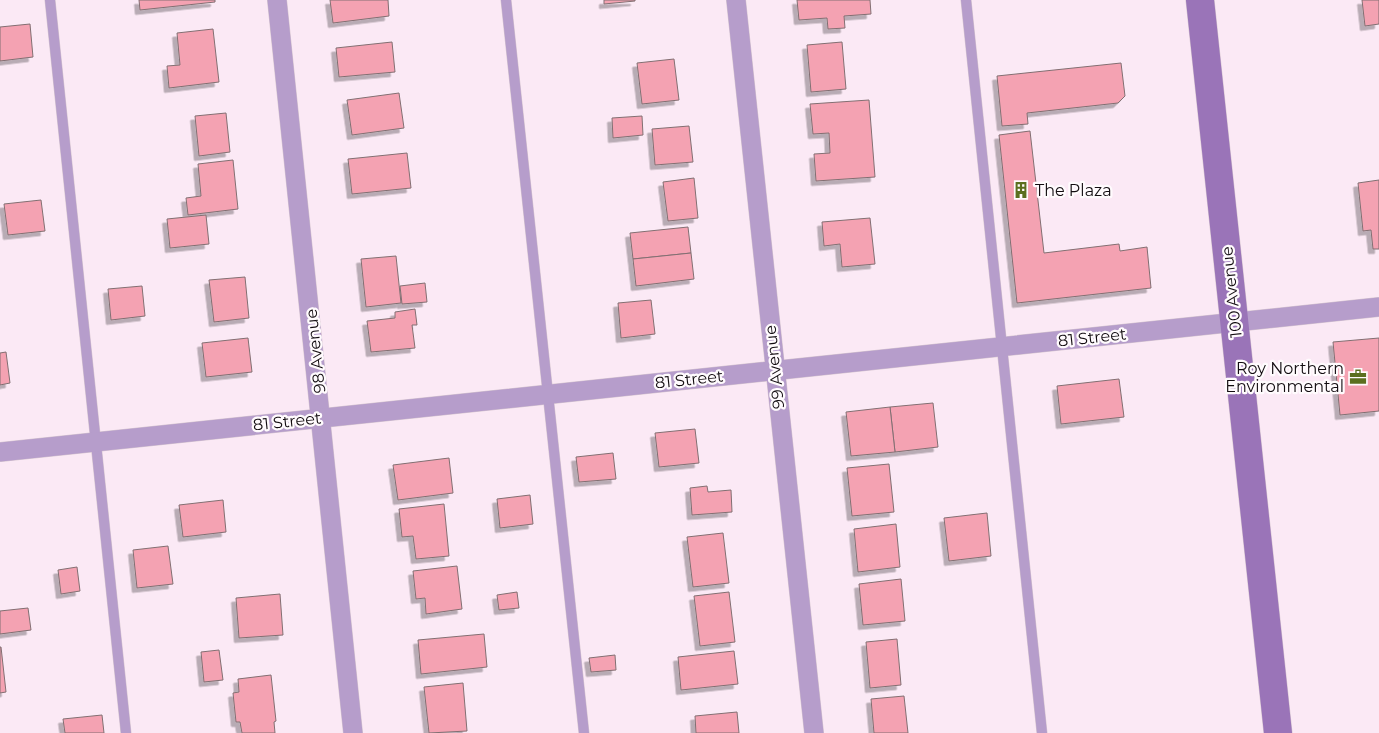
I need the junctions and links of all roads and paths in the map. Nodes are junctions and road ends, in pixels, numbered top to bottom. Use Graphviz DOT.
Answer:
graph roads {
  1 [pos="50,0"];
  2 [pos="277,0"];
  3 [pos="506,0"];
  4 [pos="736,0"];
  5 [pos="966,0"];
  6 [pos="1200,0"];
  7 [pos="1379,307"];
  8 [pos="1234,322"];
  9 [pos="1003,346"];
  10 [pos="775,370"];
  11 [pos="546,394"];
  12 [pos="322,417"];
  13 [pos="96,442"];
  14 [pos="0,452"];
  15 [pos="126,733"];
  16 [pos="353,733"];
  17 [pos="584,733"];
  18 [pos="814,733"];
  19 [pos="1042,733"];
  20 [pos="1278,733"];
  1 -- 13 [label="lane"];
  2 -- 12 [label="street, 98 Avenue"];
  3 -- 11 [label="lane"];
  4 -- 10 [label="street, 99 Avenue"];
  5 -- 9 [label="lane"];
  6 -- 8 [label="main road, 100 Avenue"];
  7 -- 8 [label="street, 81 Street"];
  8 -- 9 [label="street, 81 Street"];
  8 -- 20 [label="main road, 100 Avenue"];
  9 -- 10 [label="street, 81 Street"];
  9 -- 19 [label="lane"];
  10 -- 11 [label="street, 81 Street"];
  10 -- 18 [label="street, 99 Avenue"];
  11 -- 12 [label="street, 81 Street"];
  11 -- 17 [label="lane"];
  12 -- 13 [label="street, 81 Street"];
  12 -- 16 [label="street, 98 Avenue"];
  13 -- 14 [label="street, 81 Street"];
  13 -- 15 [label="lane"];
}
